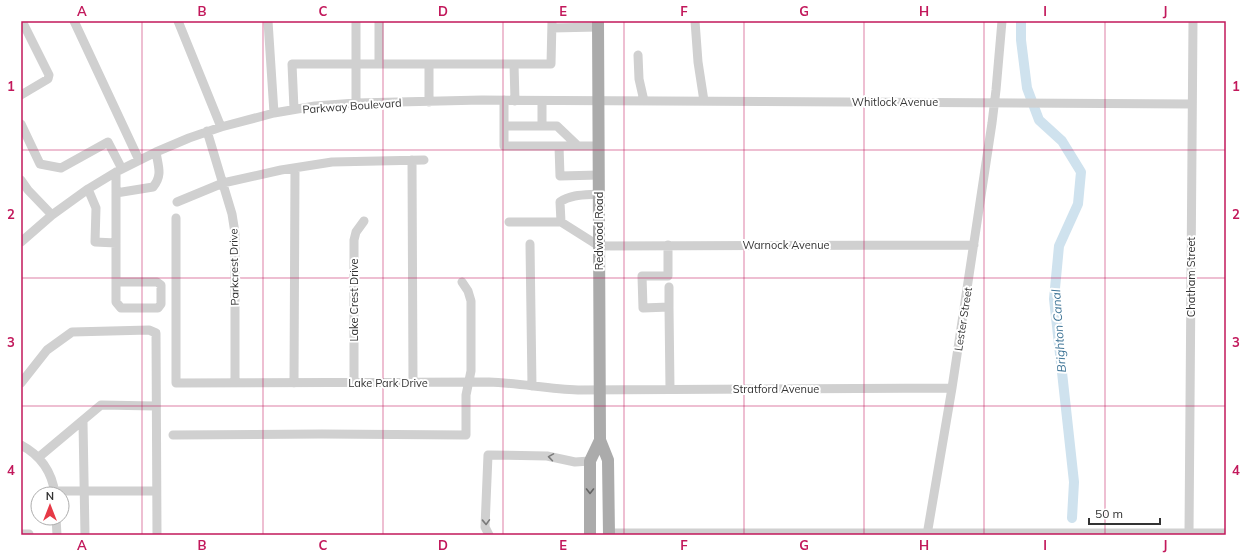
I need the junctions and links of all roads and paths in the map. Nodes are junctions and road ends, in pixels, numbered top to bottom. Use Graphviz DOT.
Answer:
graph roads {
  1 [pos="74,21"];
  2 [pos="178,21"];
  3 [pos="268,21"];
  4 [pos="356,21"];
  5 [pos="379,21"];
  6 [pos="695,21"];
  7 [pos="1002,21"];
  8 [pos="1193,21"];
  9 [pos="23,23"];
  10 [pos="552,24"];
  11 [pos="598,24"];
  12 [pos="638,55"];
  13 [pos="356,64"];
  14 [pos="379,64"];
  15 [pos="429,64"];
  16 [pos="514,64"];
  17 [pos="21,95"];
  18 [pos="504,100"];
  19 [pos="515,101"];
  20 [pos="542,101"];
  21 [pos="598,101"];
  22 [pos="644,101"];
  23 [pos="704,101"];
  24 [pos="429,102"];
  25 [pos="356,103"];
  26 [pos="995,103"];
  27 [pos="1192,104"];
  28 [pos="294,110"];
  29 [pos="274,113"];
  30 [pos="21,124"];
  31 [pos="504,126"];
  32 [pos="542,126"];
  33 [pos="220,127"];
  34 [pos="207,131"];
  35 [pos="559,146"];
  36 [pos="578,146"];
  37 [pos="598,146"];
  38 [pos="156,152"];
  39 [pos="139,160"];
  40 [pos="412,160"];
  41 [pos="424,160"];
  42 [pos="295,168"];
  43 [pos="119,170"];
  44 [pos="598,175"];
  45 [pos="21,180"];
  46 [pos="223,183"];
  47 [pos="88,189"];
  48 [pos="24,193"];
  49 [pos="116,194"];
  50 [pos="598,194"];
  51 [pos="177,202"];
  52 [pos="52,215"];
  53 [pos="176,218"];
  54 [pos="364,221"];
  55 [pos="509,222"];
  56 [pos="561,222"];
  57 [pos="21,242"];
  58 [pos="116,242"];
  59 [pos="530,244"];
  60 [pos="668,245"];
  61 [pos="974,245"];
  62 [pos="599,246"];
  63 [pos="668,281"];
  64 [pos="116,282"];
  65 [pos="462,282"];
  66 [pos="669,307"];
  67 [pos="469,382"];
  68 [pos="21,383"];
  69 [pos="235,383"];
  70 [pos="294,383"];
  71 [pos="354,383"];
  72 [pos="412,383"];
  73 [pos="532,386"];
  74 [pos="952,388"];
  75 [pos="670,389"];
  76 [pos="599,390"];
  77 [pos="155,406"];
  78 [pos="83,422"];
  79 [pos="173,435"];
  80 [pos="600,440"];
  81 [pos="21,445"];
  82 [pos="39,457"];
  83 [pos="590,461"];
  84 [pos="53,486"];
  85 [pos="70,491"];
  86 [pos="84,491"];
  87 [pos="156,491"];
  88 [pos="1189,533"];
  89 [pos="1226,533"];
  90 [pos="21,534"];
  91 [pos="609,534"];
  92 [pos="928,534"];
  93 [pos="29,535"];
  94 [pos="85,535"];
  95 [pos="157,535"];
  96 [pos="489,535"];
  97 [pos="590,535"];
  1 -- 39 [label="street"];
  2 -- 33 [label="street"];
  3 -- 29 [label="street"];
  4 -- 13 [label="street"];
  5 -- 14 [label="street"];
  6 -- 23 [label="street"];
  7 -- 26 [label="street, Lester Street"];
  8 -- 27 [label="street, Chatham Street"];
  9 -- 17 [label="street"];
  10 -- 11 [label="street"];
  10 -- 16 [label="street"];
  11 -- 21 [label="main road, Redwood Road"];
  12 -- 22 [label="street"];
  13 -- 14 [label="street"];
  13 -- 25 [label="street"];
  13 -- 28 [label="street"];
  14 -- 15 [label="street"];
  15 -- 16 [label="street"];
  15 -- 24 [label="street"];
  16 -- 19 [label="street"];
  18 -- 19 [label="street, Parkway Boulevard"];
  18 -- 24 [label="street, Parkway Boulevard"];
  18 -- 31 [label="street"];
  19 -- 20 [label="street, Parkway Boulevard"];
  20 -- 21 [label="street, Parkway Boulevard"];
  20 -- 32 [label="street"];
  21 -- 22 [label="street, Whitlock Avenue"];
  21 -- 37 [label="main road, Redwood Road"];
  22 -- 23 [label="street, Whitlock Avenue"];
  23 -- 26 [label="street, Whitlock Avenue"];
  24 -- 25 [label="street, Parkway Boulevard"];
  25 -- 28 [label="street, Parkway Boulevard"];
  26 -- 27 [label="street, Whitlock Avenue"];
  26 -- 61 [label="street, Lester Street"];
  27 -- 88 [label="street, Chatham Street"];
  28 -- 29 [label="street, Parkway Boulevard"];
  29 -- 33 [label="street, Parkway Boulevard"];
  30 -- 43 [label="street"];
  31 -- 32 [label="street"];
  31 -- 35 [label="street"];
  32 -- 36 [label="street"];
  33 -- 34 [label="street, Parkway Boulevard"];
  34 -- 38 [label="street, Parkway Boulevard"];
  34 -- 46 [label="street, Parkcrest Drive"];
  35 -- 36 [label="street"];
  35 -- 44 [label="street"];
  36 -- 37 [label="street"];
  37 -- 44 [label="main road, Redwood Road"];
  38 -- 39 [label="street, Parkway Boulevard"];
  38 -- 49 [label="street"];
  39 -- 43 [label="street, Parkway Boulevard"];
  40 -- 41 [label="street"];
  40 -- 42 [label="street"];
  40 -- 72 [label="street"];
  42 -- 46 [label="street"];
  42 -- 70 [label="street"];
  43 -- 47 [label="street, Parkway Boulevard"];
  43 -- 49 [label="street"];
  44 -- 50 [label="main road, Redwood Road"];
  45 -- 48 [label="street"];
  46 -- 51 [label="street"];
  46 -- 69 [label="street, Parkcrest Drive"];
  47 -- 52 [label="street, Parkway Boulevard"];
  47 -- 58 [label="street"];
  48 -- 52 [label="street"];
  49 -- 58 [label="street"];
  50 -- 56 [label="street"];
  50 -- 62 [label="main road, Redwood Road"];
  52 -- 57 [label="street, Parkway Boulevard"];
  53 -- 69 [label="street, Lake Park Drive"];
  54 -- 71 [label="street, Lake Crest Drive"];
  55 -- 56 [label="street"];
  56 -- 62 [label="street"];
  58 -- 64 [label="street"];
  59 -- 73 [label="street"];
  60 -- 61 [label="street, Warnock Avenue"];
  60 -- 62 [label="street, Warnock Avenue"];
  60 -- 63 [label="street"];
  61 -- 74 [label="street, Lester Street"];
  62 -- 76 [label="main road, Redwood Road"];
  63 -- 66 [label="street"];
  63 -- 66 [label="street"];
  64 -- 64 [label="street"];
  65 -- 67 [label="street"];
  66 -- 75 [label="street"];
  67 -- 72 [label="street, Lake Park Drive"];
  67 -- 73 [label="street, Lake Park Drive"];
  67 -- 79 [label="street"];
  68 -- 77 [label="street"];
  69 -- 70 [label="street, Lake Park Drive"];
  70 -- 71 [label="street, Lake Park Drive"];
  71 -- 72 [label="street, Lake Park Drive"];
  73 -- 76 [label="street, Lake Park Drive"];
  74 -- 75 [label="street, Stratford Avenue"];
  74 -- 92 [label="street, Lester Street"];
  75 -- 76 [label="street, Stratford Avenue"];
  76 -- 80 [label="main road, Redwood Road"];
  77 -- 78 [label="street"];
  77 -- 87 [label="street"];
  78 -- 82 [label="street"];
  78 -- 86 [label="street"];
  80 -- 83 [label="main road, Redwood Road"];
  80 -- 91 [label="main road, Redwood Road"];
  81 -- 82 [label="street"];
  82 -- 84 [label="street"];
  83 -- 96 [label="street, one-way"];
  83 -- 97 [label="main road, Redwood Road, one-way"];
  85 -- 86 [label="street"];
  86 -- 87 [label="street"];
  86 -- 94 [label="street"];
  87 -- 95 [label="street"];
  88 -- 89 [label="street"];
  88 -- 92 [label="street"];
  90 -- 93 [label="street"];
  91 -- 92 [label="street"];
}
